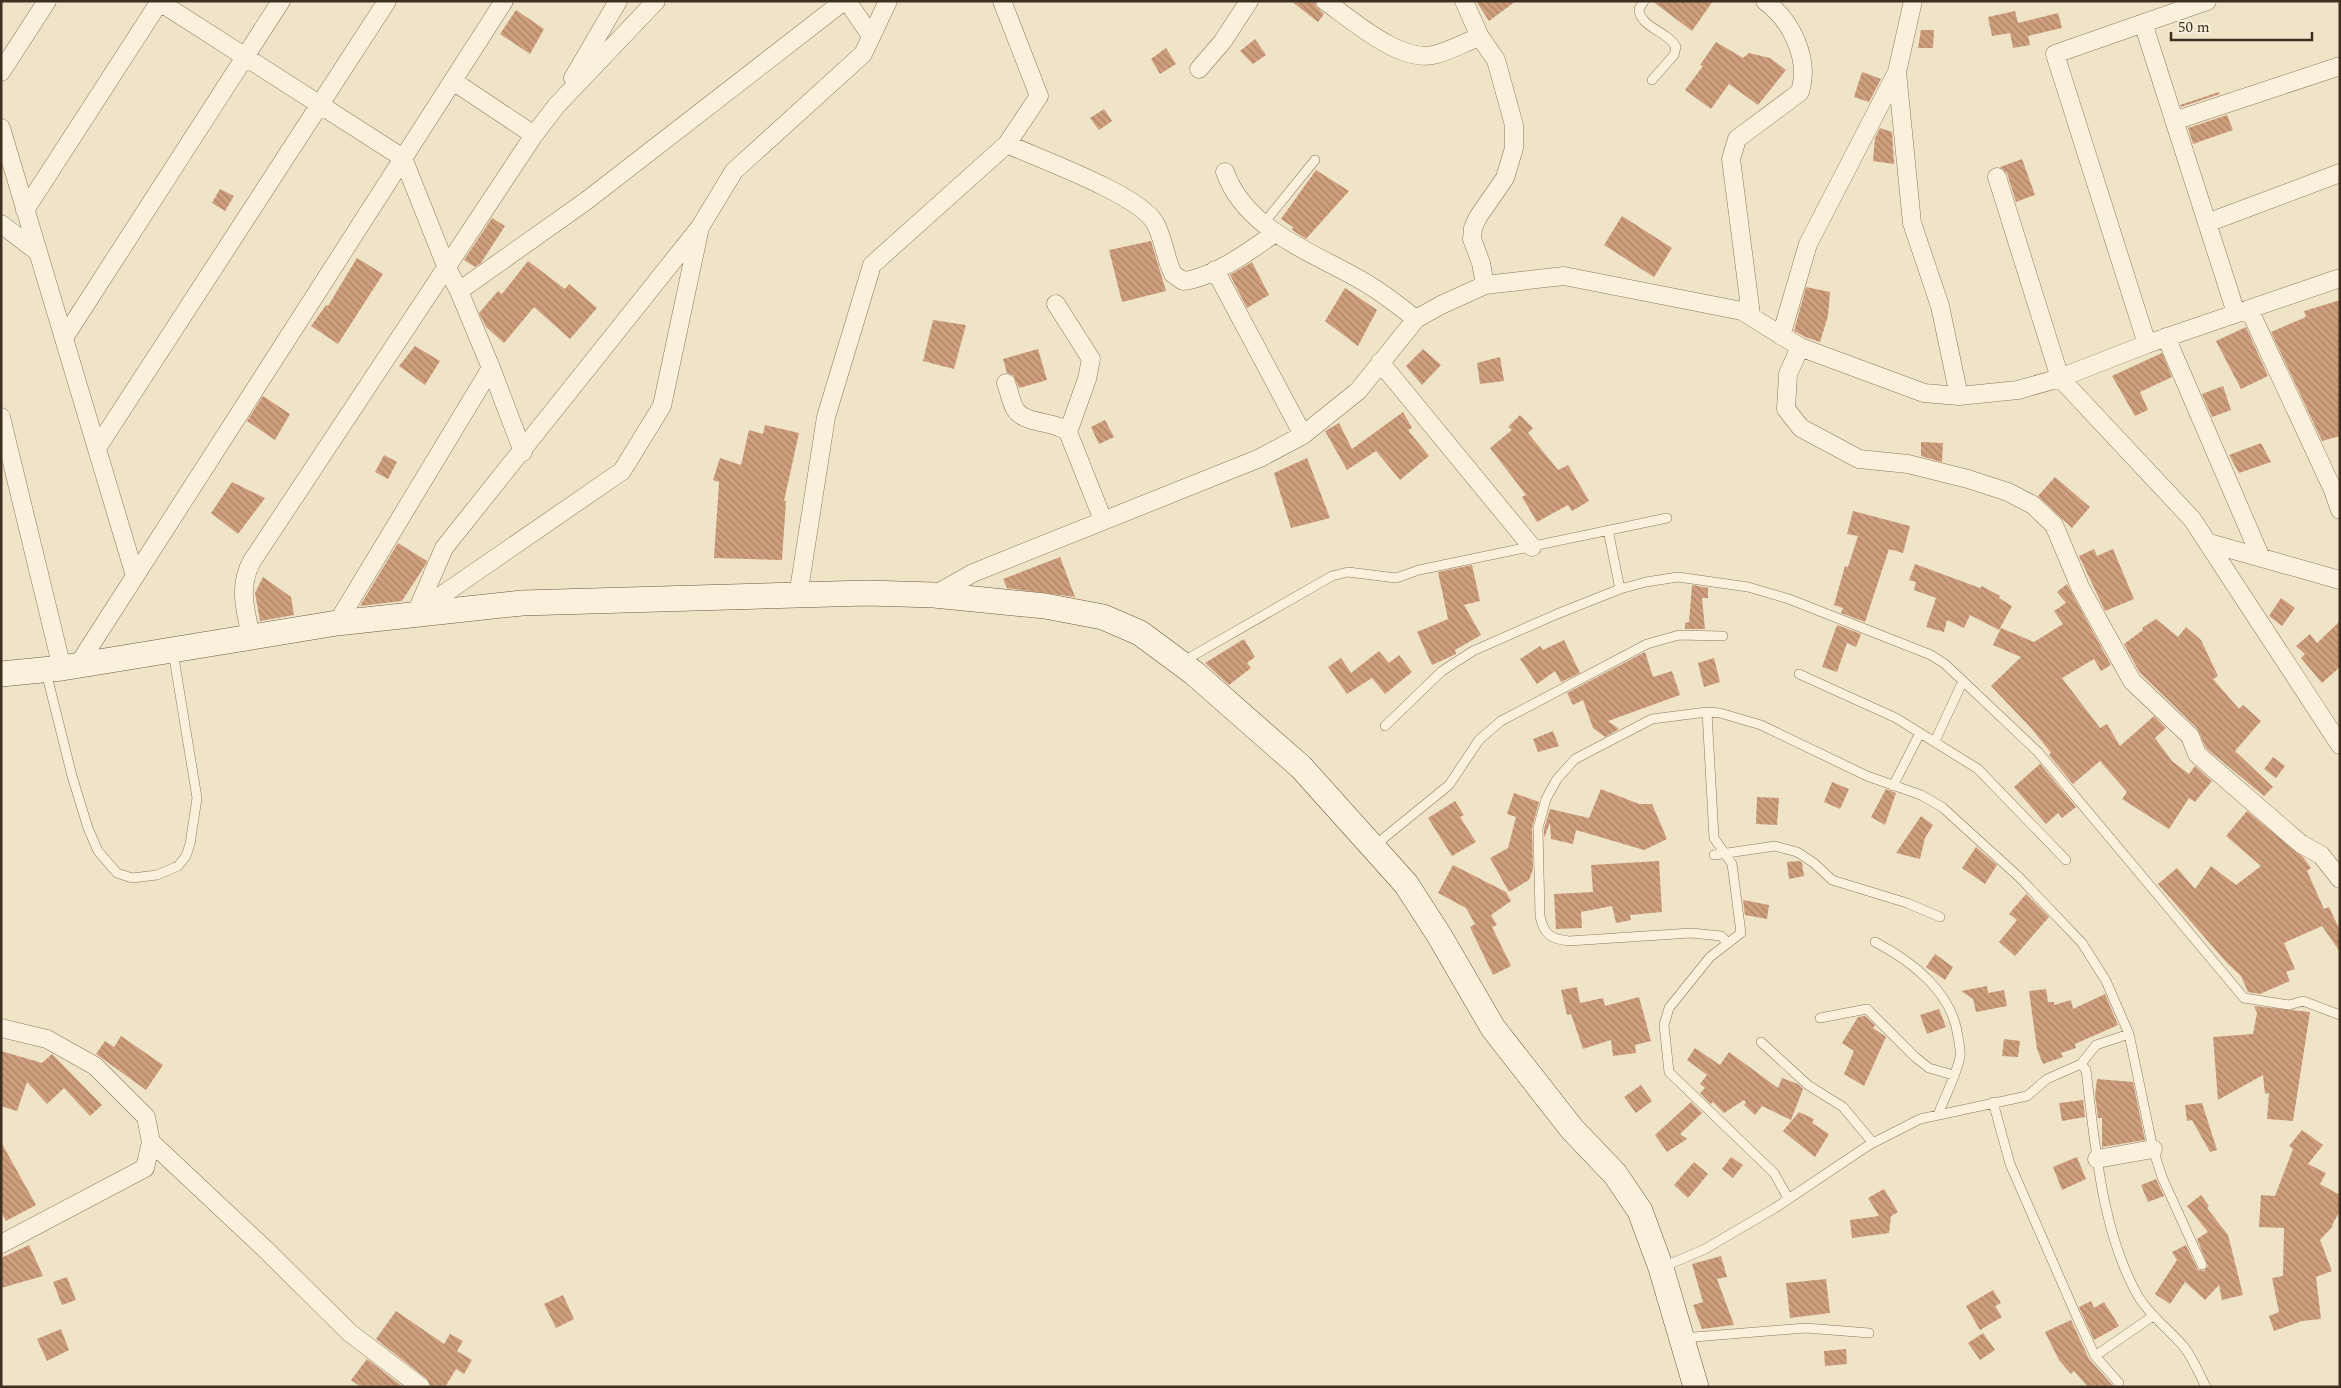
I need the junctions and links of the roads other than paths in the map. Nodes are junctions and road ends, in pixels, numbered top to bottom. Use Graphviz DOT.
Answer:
graph roads {
  1 [pos="47,1"];
  2 [pos="282,1"];
  3 [pos="387,1"];
  4 [pos="504,1"];
  5 [pos="618,1"];
  6 [pos="656,1"];
  7 [pos="846,1"];
  8 [pos="888,1"];
  9 [pos="1002,1"];
  10 [pos="1249,1"];
  11 [pos="1324,1"];
  12 [pos="1464,1"];
  13 [pos="1644,1"];
  14 [pos="1765,1"];
  15 [pos="1913,1"];
  16 [pos="2206,1"];
  17 [pos="159,2"];
  18 [pos="2143,24"];
  19 [pos="871,36"];
  20 [pos="1480,36"];
  21 [pos="245,58"];
  22 [pos="2340,66"];
  23 [pos="1199,69"];
  24 [pos="1,72"];
  25 [pos="1896,72"];
  26 [pos="1652,80"];
  27 [pos="453,82"];
  28 [pos="319,105"];
  29 [pos="557,105"];
  30 [pos="2174,122"];
  31 [pos="1,128"];
  32 [pos="534,135"];
  33 [pos="1007,144"];
  34 [pos="404,158"];
  35 [pos="1315,160"];
  36 [pos="1225,172"];
  37 [pos="2340,173"];
  38 [pos="1997,177"];
  39 [pos="25,210"];
  40 [pos="2207,223"];
  41 [pos="1,224"];
  42 [pos="700,227"];
  43 [pos="1270,228"];
  44 [pos="38,252"];
  45 [pos="446,266"];
  46 [pos="1215,270"];
  47 [pos="2339,279"];
  48 [pos="1485,285"];
  49 [pos="459,291"];
  50 [pos="1056,304"];
  51 [pos="2242,311"];
  52 [pos="1751,315"];
  53 [pos="1416,319"];
  54 [pos="1781,336"];
  55 [pos="2166,337"];
  56 [pos="64,338"];
  57 [pos="2147,344"];
  58 [pos="1800,347"];
  59 [pos="1380,362"];
  60 [pos="491,368"];
  61 [pos="2060,378"];
  62 [pos="1006,383"];
  63 [pos="1960,396"];
  64 [pos="1,417"];
  65 [pos="1068,432"];
  66 [pos="1303,435"];
  67 [pos="97,448"];
  68 [pos="523,452"];
  69 [pos="2340,510"];
  70 [pos="1667,518"];
  71 [pos="1103,520"];
  72 [pos="1608,530"];
  73 [pos="2209,543"];
  74 [pos="1532,546"];
  75 [pos="2261,558"];
  76 [pos="135,576"];
  77 [pos="2340,580"];
  78 [pos="1620,590"];
  79 [pos="934,595"];
  80 [pos="798,596"];
  81 [pos="416,613"];
  82 [pos="337,624"];
  83 [pos="251,636"];
  84 [pos="1723,636"];
  85 [pos="172,649"];
  86 [pos="1181,663"];
  87 [pos="62,667"];
  88 [pos="1,674"];
  89 [pos="1799,674"];
  90 [pos="1963,680"];
  91 [pos="1706,712"];
  92 [pos="1385,726"];
  93 [pos="1920,732"];
  94 [pos="1935,741"];
  95 [pos="2340,745"];
  96 [pos="1893,786"];
  97 [pos="1372,847"];
  98 [pos="1725,854"];
  99 [pos="1714,855"];
  100 [pos="2066,860"];
  101 [pos="2340,879"];
  102 [pos="1940,917"];
  103 [pos="1875,942"];
  104 [pos="1728,943"];
  105 [pos="2340,1015"];
  106 [pos="1820,1018"];
  107 [pos="1,1028"];
  108 [pos="2129,1034"];
  109 [pos="1761,1042"];
  110 [pos="2081,1064"];
  111 [pos="1953,1075"];
  112 [pos="1993,1102"];
  113 [pos="1938,1115"];
  114 [pos="151,1142"];
  115 [pos="1873,1144"];
  116 [pos="2153,1149"];
  117 [pos="2097,1159"];
  118 [pos="1788,1198"];
  119 [pos="1,1244"];
  120 [pos="2202,1265"];
  121 [pos="1660,1268"];
  122 [pos="2153,1316"];
  123 [pos="1869,1333"];
  124 [pos="1681,1338"];
  125 [pos="2095,1356"];
  126 [pos="2118,1383"];
  127 [pos="421,1387"];
  128 [pos="1696,1387"];
  129 [pos="2206,1387"];
  1 -- 24 [label="street"];
  2 -- 21 [label="street"];
  3 -- 28 [label="street"];
  4 -- 27 [label="street"];
  5 -- 29 [label="street"];
  6 -- 29 [label="street"];
  7 -- 19 [label="street"];
  7 -- 49 [label="street"];
  8 -- 19 [label="street"];
  9 -- 33 [label="street"];
  10 -- 23 [label="street"];
  11 -- 20 [label="street"];
  12 -- 20 [label="street"];
  13 -- 26 [label="lane"];
  14 -- 52 [label="street"];
  15 -- 25 [label="street"];
  16 -- 18 [label="street"];
  17 -- 21 [label="street"];
  17 -- 39 [label="street"];
  18 -- 30 [label="street"];
  18 -- 57 [label="street"];
  19 -- 42 [label="street"];
  20 -- 48 [label="street"];
  21 -- 28 [label="street"];
  21 -- 56 [label="street"];
  22 -- 30 [label="street"];
  25 -- 54 [label="street"];
  25 -- 63 [label="street"];
  27 -- 32 [label="street"];
  27 -- 34 [label="street"];
  28 -- 34 [label="street"];
  28 -- 67 [label="street"];
  29 -- 32 [label="street"];
  30 -- 40 [label="street"];
  31 -- 39 [label="street"];
  32 -- 45 [label="street"];
  33 -- 46 [label="street"];
  33 -- 80 [label="street"];
  34 -- 45 [label="street"];
  34 -- 76 [label="street"];
  35 -- 43 [label="lane"];
  36 -- 43 [label="street"];
  37 -- 40 [label="street"];
  38 -- 61 [label="street"];
  39 -- 44 [label="street"];
  40 -- 51 [label="street"];
  41 -- 44 [label="street"];
  42 -- 68 [label="street"];
  42 -- 81 [label="street"];
  43 -- 46 [label="street"];
  43 -- 53 [label="street"];
  44 -- 56 [label="street"];
  45 -- 49 [label="street"];
  45 -- 83 [label="street"];
  46 -- 66 [label="street"];
  47 -- 51 [label="street"];
  48 -- 52 [label="street"];
  48 -- 53 [label="street"];
  49 -- 60 [label="street"];
  50 -- 65 [label="street"];
  51 -- 55 [label="street"];
  51 -- 69 [label="street"];
  52 -- 54 [label="street"];
  53 -- 59 [label="street"];
  54 -- 58 [label="street"];
  55 -- 57 [label="street"];
  55 -- 75 [label="street"];
  56 -- 67 [label="street"];
  57 -- 61 [label="street"];
  58 -- 63 [label="street"];
  58 -- 101 [label="street"];
  59 -- 66 [label="street"];
  59 -- 74 [label="street"];
  60 -- 68 [label="street"];
  60 -- 82 [label="street"];
  61 -- 63 [label="street"];
  61 -- 73 [label="street"];
  62 -- 65 [label="street"];
  64 -- 87 [label="street"];
  65 -- 71 [label="street"];
  66 -- 71 [label="street"];
  67 -- 76 [label="street"];
  68 -- 81 [label="street"];
  70 -- 72 [label="lane"];
  71 -- 79 [label="street"];
  72 -- 74 [label="lane"];
  72 -- 78 [label="lane"];
  73 -- 75 [label="street"];
  73 -- 95 [label="street"];
  74 -- 86 [label="lane"];
  75 -- 77 [label="street"];
  76 -- 87 [label="street"];
  78 -- 90 [label="lane"];
  78 -- 92 [label="lane"];
  79 -- 80 [label="main road"];
  79 -- 86 [label="main road"];
  80 -- 81 [label="main road"];
  81 -- 82 [label="main road"];
  82 -- 83 [label="main road"];
  83 -- 85 [label="main road"];
  84 -- 97 [label="lane"];
  85 -- 87 [label="main road"];
  85 -- 87 [label="lane"];
  86 -- 97 [label="main road"];
  87 -- 88 [label="main road"];
  89 -- 93 [label="lane"];
  90 -- 94 [label="lane"];
  90 -- 105 [label="lane"];
  91 -- 96 [label="lane"];
  91 -- 98 [label="lane"];
  91 -- 104 [label="lane"];
  93 -- 94 [label="lane"];
  93 -- 96 [label="lane"];
  94 -- 100 [label="lane"];
  96 -- 108 [label="lane"];
  97 -- 121 [label="main road"];
  98 -- 99 [label="lane"];
  98 -- 102 [label="lane"];
  98 -- 104 [label="lane"];
  103 -- 111 [label="lane"];
  104 -- 118 [label="lane"];
  106 -- 111 [label="lane"];
  107 -- 114 [label="street"];
  108 -- 110 [label="lane"];
  108 -- 116 [label="lane"];
  109 -- 115 [label="lane"];
  110 -- 112 [label="lane"];
  110 -- 117 [label="lane"];
  111 -- 113 [label="lane"];
  112 -- 113 [label="lane"];
  112 -- 125 [label="lane"];
  113 -- 115 [label="lane"];
  114 -- 119 [label="street"];
  114 -- 127 [label="street"];
  115 -- 118 [label="lane"];
  116 -- 117 [label="street"];
  116 -- 120 [label="lane"];
  117 -- 122 [label="lane"];
  118 -- 121 [label="lane"];
  121 -- 124 [label="main road"];
  122 -- 125 [label="lane"];
  122 -- 129 [label="lane"];
  123 -- 124 [label="lane"];
  124 -- 128 [label="main road"];
  125 -- 126 [label="lane"];
}
